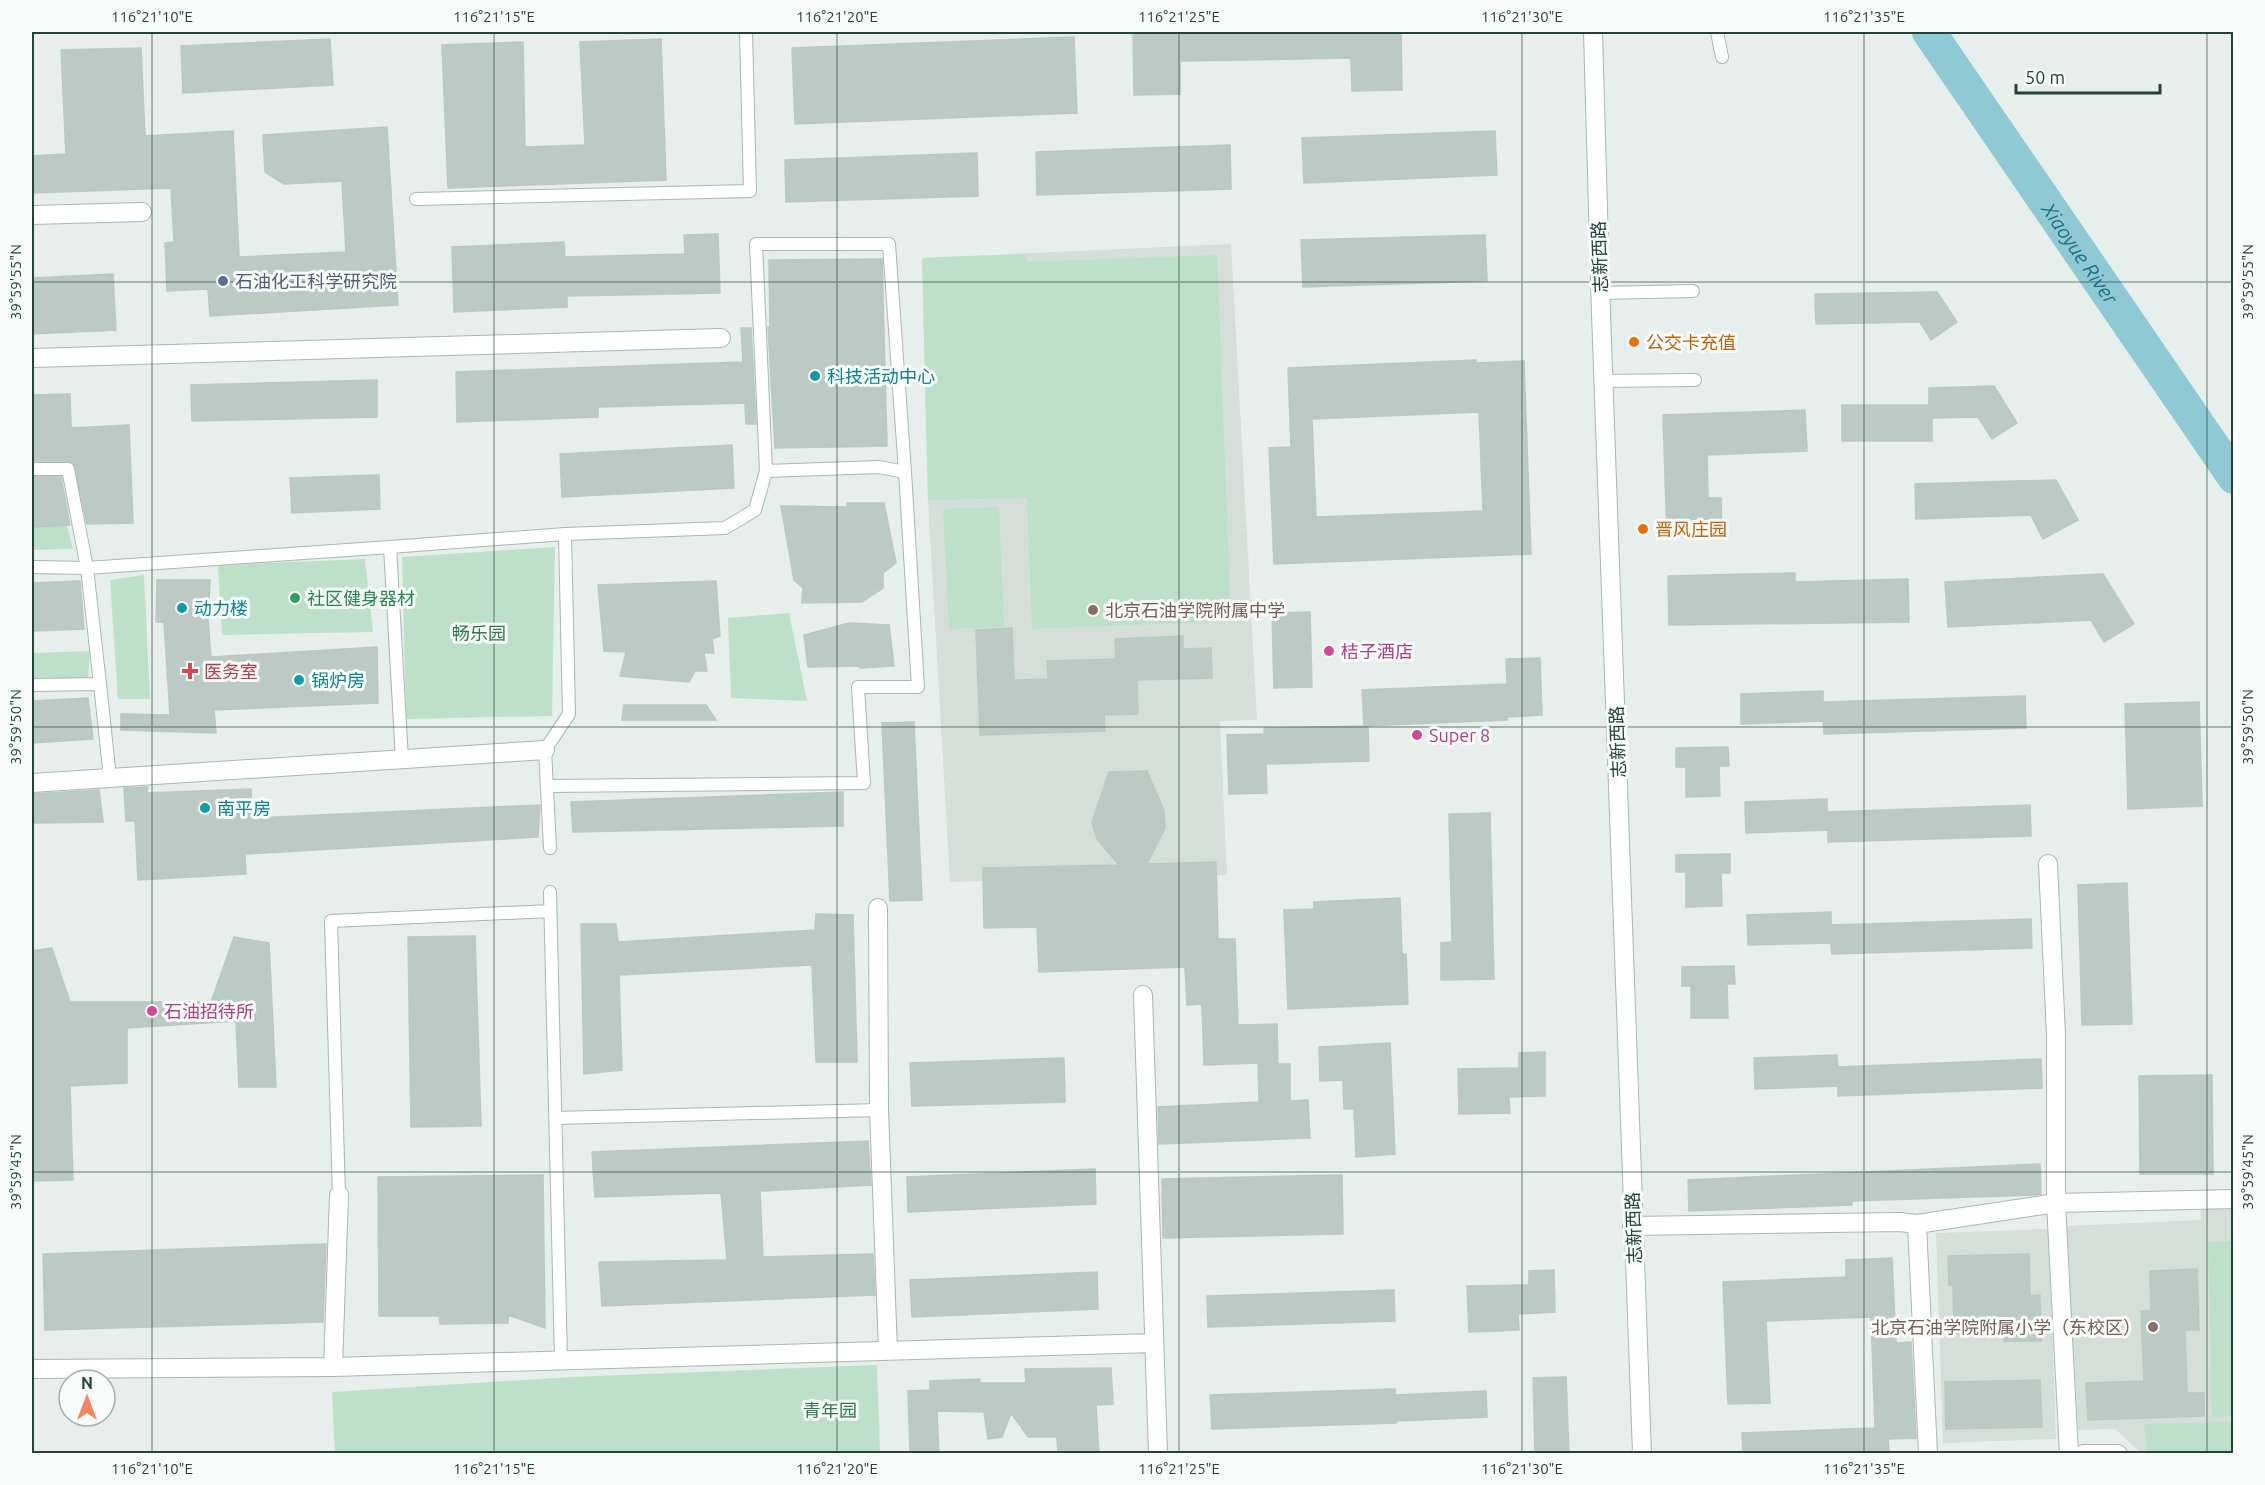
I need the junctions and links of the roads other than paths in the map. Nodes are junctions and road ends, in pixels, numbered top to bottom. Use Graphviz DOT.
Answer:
graph roads {
  1 [pos="746,32"];
  2 [pos="1593,32"];
  3 [pos="1717,32"];
  4 [pos="1722,57"];
  5 [pos="416,199"];
  6 [pos="142,212"];
  7 [pos="32,215"];
  8 [pos="1693,291"];
  9 [pos="1600,293"];
  10 [pos="721,338"];
  11 [pos="32,358"];
  12 [pos="1695,380"];
  13 [pos="1603,381"];
  14 [pos="32,469"];
  15 [pos="766,471"];
  16 [pos="905,472"];
  17 [pos="565,534"];
  18 [pos="390,547"];
  19 [pos="32,567"];
  20 [pos="87,568"];
  21 [pos="100,684"];
  22 [pos="32,685"];
  23 [pos="545,750"];
  24 [pos="402,760"];
  25 [pos="110,778"];
  26 [pos="32,783"];
  27 [pos="547,786"];
  28 [pos="550,848"];
  29 [pos="2048,864"];
  30 [pos="550,892"];
  31 [pos="878,908"];
  32 [pos="550,911"];
  33 [pos="1143,995"];
  34 [pos="879,1110"];
  35 [pos="555,1118"];
  36 [pos="339,1195"];
  37 [pos="2234,1199"];
  38 [pos="2056,1203"];
  39 [pos="1917,1224"];
  40 [pos="1632,1226"];
  41 [pos="1154,1343"];
  42 [pos="888,1351"];
  43 [pos="561,1360"];
  44 [pos="333,1367"];
  45 [pos="32,1369"];
  46 [pos="1158,1454"];
  47 [pos="1642,1454"];
  48 [pos="1928,1454"];
  49 [pos="2069,1454"];
  50 [pos="2083,1454"];
  51 [pos="2118,1454"];
  1 -- 5 [label="lane"];
  2 -- 9 [label="street, 志新西路"];
  3 -- 4 [label="lane"];
  6 -- 7 [label="street"];
  8 -- 9 [label="lane"];
  9 -- 13 [label="street, 志新西路"];
  10 -- 11 [label="street"];
  12 -- 13 [label="lane"];
  13 -- 40 [label="street, 志新西路"];
  14 -- 20 [label="lane"];
  15 -- 16 [label="lane"];
  15 -- 16 [label="lane"];
  15 -- 17 [label="lane"];
  16 -- 27 [label="lane"];
  17 -- 18 [label="lane"];
  17 -- 23 [label="lane"];
  18 -- 20 [label="lane"];
  18 -- 24 [label="lane"];
  19 -- 20 [label="lane"];
  20 -- 21 [label="lane"];
  21 -- 22 [label="lane"];
  21 -- 25 [label="lane"];
  23 -- 24 [label="street"];
  23 -- 27 [label="lane"];
  24 -- 25 [label="street"];
  25 -- 26 [label="street"];
  27 -- 28 [label="lane"];
  29 -- 38 [label="street"];
  30 -- 32 [label="lane"];
  31 -- 34 [label="street"];
  32 -- 35 [label="lane"];
  32 -- 36 [label="lane"];
  33 -- 41 [label="street"];
  34 -- 35 [label="lane"];
  34 -- 42 [label="street"];
  35 -- 43 [label="lane"];
  36 -- 44 [label="street"];
  37 -- 38 [label="street"];
  38 -- 39 [label="street"];
  38 -- 49 [label="street"];
  39 -- 40 [label="street"];
  39 -- 48 [label="street"];
  40 -- 47 [label="street, 志新西路"];
  41 -- 42 [label="street"];
  41 -- 46 [label="street"];
  42 -- 43 [label="street"];
  43 -- 44 [label="street"];
  44 -- 45 [label="street"];
  50 -- 51 [label="street"];
}
